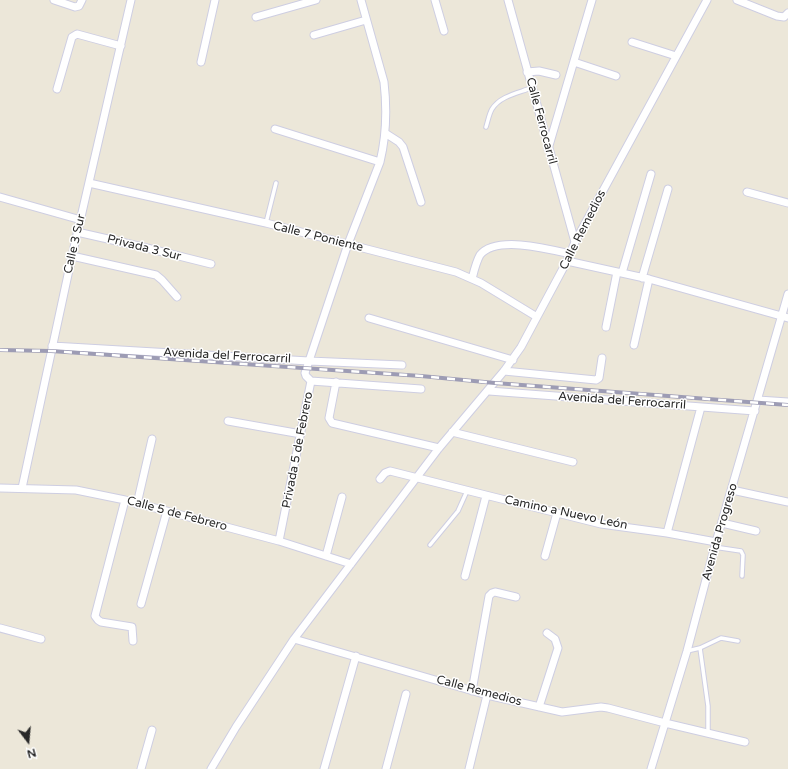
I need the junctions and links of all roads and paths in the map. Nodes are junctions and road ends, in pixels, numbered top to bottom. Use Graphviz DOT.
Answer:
graph roads {
  1 [pos="54,0"];
  2 [pos="82,0"];
  3 [pos="131,0"];
  4 [pos="215,0"];
  5 [pos="316,0"];
  6 [pos="361,0"];
  7 [pos="435,0"];
  8 [pos="508,0"];
  9 [pos="592,0"];
  10 [pos="707,0"];
  11 [pos="737,0"];
  12 [pos="788,13"];
  13 [pos="256,17"];
  14 [pos="366,20"];
  15 [pos="444,31"];
  16 [pos="314,34"];
  17 [pos="632,42"];
  18 [pos="120,46"];
  19 [pos="676,56"];
  20 [pos="201,62"];
  21 [pos="574,62"];
  22 [pos="527,72"];
  23 [pos="556,75"];
  24 [pos="616,76"];
  25 [pos="531,88"];
  26 [pos="57,89"];
  27 [pos="486,127"];
  28 [pos="275,129"];
  29 [pos="385,133"];
  30 [pos="548,149"];
  31 [pos="380,162"];
  32 [pos="651,174"];
  33 [pos="89,183"];
  34 [pos="276,183"];
  35 [pos="668,189"];
  36 [pos="747,192"];
  37 [pos="0,197"];
  38 [pos="421,202"];
  39 [pos="788,202"];
  40 [pos="81,220"];
  41 [pos="266,223"];
  42 [pos="77,232"];
  43 [pos="575,242"];
  44 [pos="348,244"];
  45 [pos="72,256"];
  46 [pos="569,258"];
  47 [pos="211,264"];
  48 [pos="620,273"];
  49 [pos="472,279"];
  50 [pos="645,279"];
  51 [pos="788,294"];
  52 [pos="177,297"];
  53 [pos="537,317"];
  54 [pos="784,317"];
  55 [pos="369,318"];
  56 [pos="606,327"];
  57 [pos="634,345"];
  58 [pos="52,346"];
  59 [pos="602,358"];
  60 [pos="513,360"];
  61 [pos="309,361"];
  62 [pos="402,365"];
  63 [pos="504,372"];
  64 [pos="312,381"];
  65 [pos="336,382"];
  66 [pos="421,389"];
  67 [pos="489,391"];
  68 [pos="758,400"];
  69 [pos="788,402"];
  70 [pos="701,407"];
  71 [pos="755,411"];
  72 [pos="228,421"];
  73 [pos="452,432"];
  74 [pos="301,434"];
  75 [pos="152,439"];
  76 [pos="439,448"];
  77 [pos="573,462"];
  78 [pos="417,478"];
  79 [pos="380,479"];
  80 [pos="0,488"];
  81 [pos="22,488"];
  82 [pos="732,490"];
  83 [pos="467,491"];
  84 [pos="486,496"];
  85 [pos="342,497"];
  86 [pos="125,500"];
  87 [pos="788,502"];
  88 [pos="137,504"];
  89 [pos="168,511"];
  90 [pos="557,513"];
  91 [pos="722,523"];
  92 [pos="756,530"];
  93 [pos="667,533"];
  94 [pos="279,541"];
  95 [pos="430,545"];
  96 [pos="715,545"];
  97 [pos="326,556"];
  98 [pos="545,556"];
  99 [pos="351,564"];
  100 [pos="465,576"];
  101 [pos="742,576"];
  102 [pos="516,597"];
  103 [pos="141,604"];
  104 [pos="0,628"];
  105 [pos="547,633"];
  106 [pos="41,639"];
  107 [pos="294,639"];
  108 [pos="133,641"];
  109 [pos="738,641"];
  110 [pos="700,648"];
  111 [pos="687,651"];
  112 [pos="356,656"];
  113 [pos="472,691"];
  114 [pos="406,694"];
  115 [pos="487,695"];
  116 [pos="539,706"];
  117 [pos="665,723"];
  118 [pos="152,730"];
  119 [pos="708,733"];
  120 [pos="745,742"];
  121 [pos="141,769"];
  122 [pos="211,769"];
  123 [pos="324,769"];
  124 [pos="386,769"];
  125 [pos="468,769"];
  126 [pos="651,769"];
  1 -- 2 [label="street"];
  3 -- 18 [label="street, Calle 3 Sur"];
  4 -- 20 [label="street"];
  5 -- 13 [label="street"];
  6 -- 14 [label="street"];
  7 -- 15 [label="street"];
  8 -- 22 [label="street, Calle Ferrocarril"];
  9 -- 21 [label="street"];
  10 -- 19 [label="street, Calle Remedios"];
  11 -- 12 [label="street"];
  14 -- 16 [label="street"];
  14 -- 29 [label="street"];
  17 -- 19 [label="street"];
  18 -- 26 [label="street"];
  18 -- 33 [label="street, Calle 3 Sur"];
  19 -- 43 [label="street, Calle Remedios"];
  21 -- 24 [label="street"];
  21 -- 30 [label="street"];
  22 -- 23 [label="street"];
  22 -- 25 [label="street, Calle Ferrocarril"];
  25 -- 27 [label="lane"];
  25 -- 30 [label="street, Calle Ferrocarril"];
  28 -- 31 [label="street"];
  29 -- 31 [label="street"];
  29 -- 38 [label="street"];
  30 -- 43 [label="street, Calle Ferrocarril"];
  31 -- 44 [label="street"];
  32 -- 48 [label="street"];
  33 -- 40 [label="street, Calle 3 Sur"];
  33 -- 41 [label="street, Calle 7 Poniente"];
  34 -- 41 [label="lane"];
  35 -- 50 [label="street"];
  36 -- 39 [label="street"];
  37 -- 40 [label="street"];
  40 -- 42 [label="street, Calle 3 Sur"];
  41 -- 44 [label="street, Calle 7 Poniente"];
  42 -- 45 [label="street, Calle 3 Sur"];
  42 -- 47 [label="street, Privada 3 Sur"];
  43 -- 46 [label="street, Calle Remedios"];
  44 -- 49 [label="street, Calle 7 Poniente"];
  44 -- 61 [label="street"];
  45 -- 52 [label="street"];
  45 -- 58 [label="street, Calle 3 Sur"];
  46 -- 48 [label="street"];
  46 -- 49 [label="street"];
  46 -- 53 [label="street, Calle Remedios"];
  48 -- 50 [label="street"];
  48 -- 56 [label="street"];
  49 -- 53 [label="street, Calle 7 Poniente"];
  50 -- 54 [label="street"];
  50 -- 57 [label="street"];
  51 -- 54 [label="street, Avenida Progreso"];
  53 -- 60 [label="street, Calle Remedios"];
  54 -- 68 [label="street, Avenida Progreso"];
  55 -- 60 [label="street"];
  58 -- 61 [label="street, Avenida del Ferrocarril"];
  58 -- 81 [label="street, Calle 3 Sur"];
  59 -- 63 [label="street"];
  60 -- 63 [label="street, Calle Remedios"];
  61 -- 62 [label="street, Avenida del Ferrocarril"];
  61 -- 64 [label="street, Privada 5 de Febrero"];
  63 -- 67 [label="street, Calle Remedios"];
  64 -- 65 [label="street"];
  64 -- 74 [label="street, Privada 5 de Febrero"];
  65 -- 66 [label="street"];
  65 -- 76 [label="street"];
  67 -- 70 [label="street, Avenida del Ferrocarril"];
  67 -- 73 [label="street, Calle Remedios"];
  68 -- 69 [label="street"];
  68 -- 71 [label="street, Avenida Progreso"];
  70 -- 71 [label="street, Avenida del Ferrocarril"];
  70 -- 93 [label="street"];
  71 -- 82 [label="street, Avenida Progreso"];
  72 -- 74 [label="street"];
  73 -- 76 [label="street, Calle Remedios"];
  73 -- 77 [label="street"];
  74 -- 94 [label="street, Privada 5 de Febrero"];
  75 -- 88 [label="street"];
  76 -- 78 [label="street, Calle Remedios"];
  78 -- 79 [label="street, Camino a Nuevo León"];
  78 -- 83 [label="street, Camino a Nuevo León"];
  78 -- 99 [label="street, Calle Remedios"];
  80 -- 81 [label="street, Calle 5 de Febrero"];
  81 -- 86 [label="street, Calle 5 de Febrero"];
  82 -- 87 [label="street"];
  82 -- 91 [label="street, Avenida Progreso"];
  83 -- 84 [label="street, Camino a Nuevo León"];
  83 -- 95 [label="lane"];
  84 -- 90 [label="street, Camino a Nuevo León"];
  84 -- 100 [label="street"];
  85 -- 97 [label="street"];
  86 -- 88 [label="street, Calle 5 de Febrero"];
  86 -- 108 [label="street"];
  88 -- 89 [label="street, Calle 5 de Febrero"];
  89 -- 94 [label="street, Calle 5 de Febrero"];
  89 -- 103 [label="street"];
  90 -- 93 [label="street, Camino a Nuevo León"];
  90 -- 98 [label="street"];
  91 -- 92 [label="street"];
  91 -- 96 [label="street, Avenida Progreso"];
  93 -- 96 [label="street, Camino a Nuevo León"];
  94 -- 97 [label="street, Calle 5 de Febrero"];
  96 -- 101 [label="lane"];
  96 -- 111 [label="street, Avenida Progreso"];
  97 -- 99 [label="street, Calle 5 de Febrero"];
  99 -- 107 [label="street, Calle Remedios"];
  102 -- 113 [label="street"];
  104 -- 106 [label="street"];
  105 -- 116 [label="street"];
  107 -- 112 [label="street, Calle Remedios"];
  107 -- 122 [label="street, Calle Remedios"];
  109 -- 110 [label="lane"];
  110 -- 111 [label="lane"];
  110 -- 119 [label="lane"];
  111 -- 117 [label="street, Avenida Progreso"];
  112 -- 113 [label="street, Calle Remedios"];
  112 -- 123 [label="street"];
  113 -- 115 [label="street, Calle Remedios"];
  114 -- 124 [label="street"];
  115 -- 116 [label="street, Calle Remedios"];
  115 -- 125 [label="street"];
  116 -- 117 [label="street, Calle Remedios"];
  117 -- 119 [label="street, Calle Remedios"];
  117 -- 126 [label="street, Avenida Progreso"];
  118 -- 121 [label="street"];
  119 -- 120 [label="street, Calle Remedios"];
}
